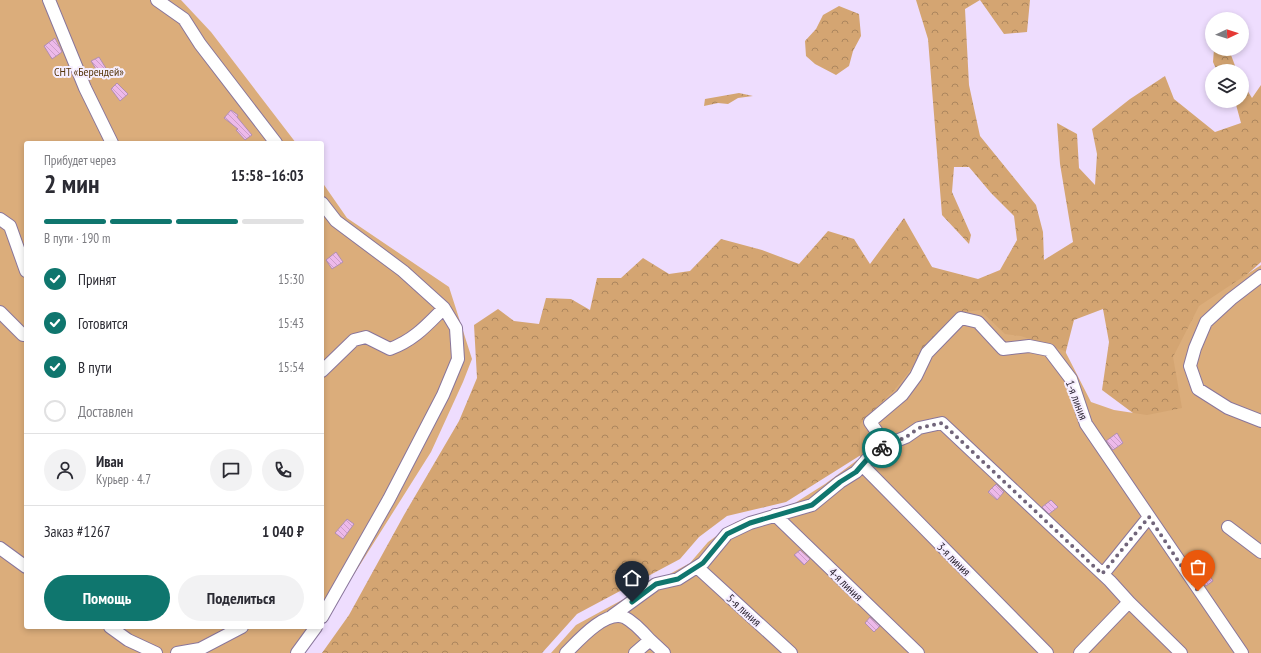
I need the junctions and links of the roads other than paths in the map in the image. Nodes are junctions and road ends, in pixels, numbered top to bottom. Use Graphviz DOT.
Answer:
graph roads {
  1 [pos="49,0"];
  2 [pos="157,0"];
  3 [pos="111,141"];
  4 [pos="274,141"];
  5 [pos="324,206"];
  6 [pos="0,219"];
  7 [pos="24,265"];
  8 [pos="1261,276"];
  9 [pos="444,308"];
  10 [pos="0,312"];
  11 [pos="24,335"];
  12 [pos="324,369"];
  13 [pos="1261,421"];
  14 [pos="886,446"];
  15 [pos="862,465"];
  16 [pos="774,515"];
  17 [pos="1149,517"];
  18 [pos="1228,527"];
  19 [pos="0,548"];
  20 [pos="1261,552"];
  21 [pos="24,566"];
  22 [pos="697,567"];
  23 [pos="1102,574"];
  24 [pos="1129,602"];
  25 [pos="324,613"];
  26 [pos="612,616"];
  27 [pos="113,629"];
  28 [pos="238,629"];
  29 [pos="310,629"];
  30 [pos="650,640"];
  31 [pos="156,653"];
  32 [pos="176,653"];
  33 [pos="297,653"];
  34 [pos="566,653"];
  35 [pos="635,653"];
  36 [pos="664,653"];
  37 [pos="791,653"];
  38 [pos="918,653"];
  39 [pos="1047,653"];
  40 [pos="1080,653"];
  41 [pos="1181,653"];
  42 [pos="1242,653"];
  1 -- 3 [label="street"];
  2 -- 4 [label="street"];
  5 -- 9 [label="street"];
  6 -- 7 [label="street"];
  8 -- 13 [label="street"];
  9 -- 12 [label="street"];
  9 -- 25 [label="street"];
  10 -- 11 [label="street"];
  14 -- 15 [label="street"];
  14 -- 17 [label="street, 1-я линия"];
  14 -- 23 [label="street"];
  15 -- 16 [label="street"];
  15 -- 39 [label="street, 3-я линия"];
  16 -- 22 [label="street"];
  16 -- 38 [label="street, 4-я линия"];
  17 -- 23 [label="street"];
  17 -- 42 [label="street, 1-я линия"];
  18 -- 20 [label="street"];
  19 -- 21 [label="street"];
  22 -- 26 [label="street"];
  22 -- 37 [label="street, 5-я линия"];
  23 -- 24 [label="street"];
  24 -- 40 [label="street"];
  24 -- 41 [label="street"];
  26 -- 30 [label="street"];
  26 -- 34 [label="street"];
  27 -- 31 [label="street"];
  28 -- 32 [label="street"];
  29 -- 33 [label="street"];
  30 -- 35 [label="street"];
  30 -- 36 [label="street"];
}
